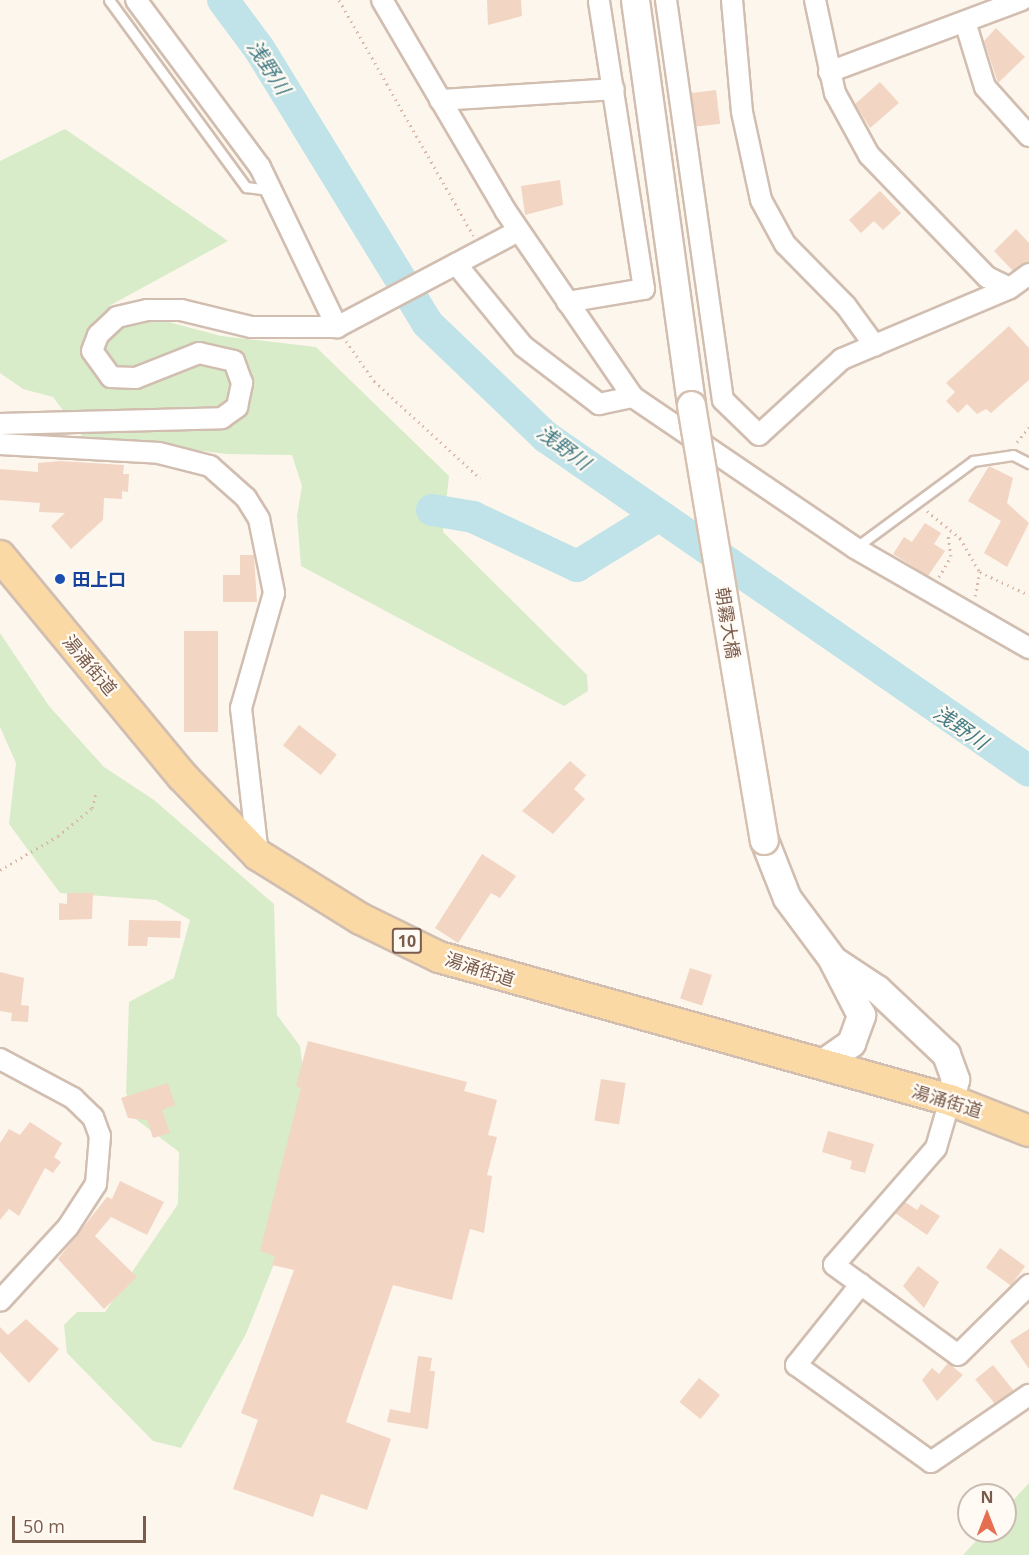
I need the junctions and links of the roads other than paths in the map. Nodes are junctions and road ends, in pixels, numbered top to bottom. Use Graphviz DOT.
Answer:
graph roads {
  1 [pos="109,0"];
  2 [pos="136,0"];
  3 [pos="382,0"];
  4 [pos="599,0"];
  5 [pos="635,0"];
  6 [pos="666,0"];
  7 [pos="732,0"];
  8 [pos="815,0"];
  9 [pos="1022,0"];
  10 [pos="966,25"];
  11 [pos="829,72"];
  12 [pos="614,89"];
  13 [pos="440,100"];
  14 [pos="1029,136"];
  15 [pos="272,191"];
  16 [pos="518,231"];
  17 [pos="452,266"];
  18 [pos="1029,274"];
  19 [pos="1010,288"];
  20 [pos="567,302"];
  21 [pos="337,327"];
  22 [pos="875,346"];
  23 [pos="633,397"];
  24 [pos="0,423"];
  25 [pos="0,444"];
  26 [pos="1029,463"];
  27 [pos="855,548"];
  28 [pos="0,556"];
  29 [pos="1029,648"];
  30 [pos="258,855"];
  31 [pos="833,960"];
  32 [pos="0,1059"];
  33 [pos="821,1064"];
  34 [pos="950,1100"];
  35 [pos="1029,1131"];
  36 [pos="861,1284"];
  37 [pos="1029,1285"];
  38 [pos="0,1301"];
  39 [pos="1029,1395"];
  1 -- 15 [label="lane"];
  2 -- 15 [label="street"];
  3 -- 13 [label="street"];
  4 -- 12 [label="street"];
  5 -- 31 [label="street, 朝霧大橋, bridge"];
  6 -- 22 [label="street"];
  7 -- 22 [label="street"];
  8 -- 11 [label="street"];
  9 -- 10 [label="street"];
  10 -- 11 [label="street"];
  10 -- 14 [label="street"];
  11 -- 19 [label="street"];
  12 -- 13 [label="street"];
  12 -- 20 [label="street"];
  13 -- 16 [label="street"];
  15 -- 21 [label="street"];
  16 -- 17 [label="street"];
  16 -- 20 [label="street"];
  17 -- 21 [label="street"];
  17 -- 23 [label="street"];
  18 -- 19 [label="street"];
  19 -- 22 [label="street"];
  20 -- 23 [label="street"];
  21 -- 24 [label="street"];
  23 -- 27 [label="street"];
  25 -- 30 [label="street"];
  26 -- 27 [label="lane"];
  27 -- 29 [label="street"];
  28 -- 30 [label="main road, 湯涌街道 / 10"];
  30 -- 33 [label="main road, 湯涌街道 / 10"];
  31 -- 33 [label="street"];
  31 -- 34 [label="street"];
  32 -- 38 [label="street"];
  33 -- 34 [label="main road, 湯涌街道 / 10"];
  34 -- 35 [label="main road, 湯涌街道 / 10"];
  34 -- 36 [label="street"];
  36 -- 37 [label="street"];
  36 -- 39 [label="street"];
}
